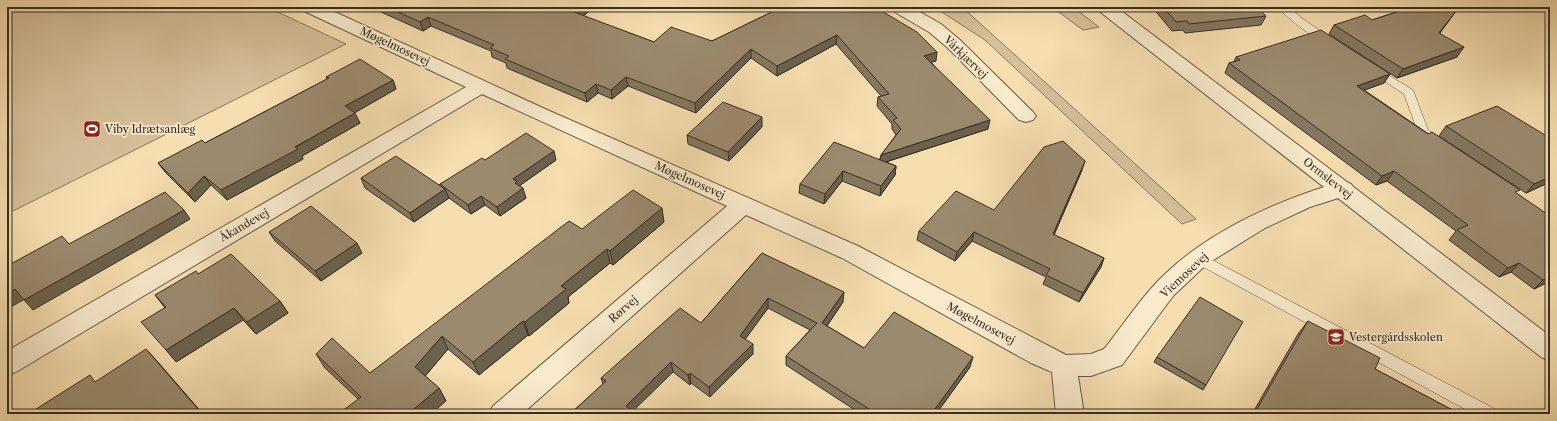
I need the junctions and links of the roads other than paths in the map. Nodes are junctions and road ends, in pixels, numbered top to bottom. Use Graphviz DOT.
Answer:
graph roads {
  1 [pos="310,7"];
  2 [pos="899,7"];
  3 [pos="1105,7"];
  4 [pos="1283,7"];
  5 [pos="1337,46"];
  6 [pos="1363,62"];
  7 [pos="482,86"];
  8 [pos="1026,116"];
  9 [pos="1443,146"];
  10 [pos="1343,190"];
  11 [pos="744,204"];
  12 [pos="1199,258"];
  13 [pos="1550,350"];
  14 [pos="7,364"];
  15 [pos="1064,366"];
  16 [pos="503,414"];
  17 [pos="1070,414"];
  18 [pos="1489,414"];
  1 -- 7 [label="street, Møgelmosevej"];
  2 -- 8 [label="street, Vårkjærvej"];
  3 -- 10 [label="street, Ormslevvej"];
  4 -- 5 [label="lane"];
  6 -- 9 [label="lane"];
  7 -- 11 [label="street, Møgelmosevej"];
  7 -- 14 [label="street, Åkandevej"];
  10 -- 12 [label="street, Viemosevej"];
  10 -- 13 [label="street, Ormslevvej"];
  11 -- 15 [label="street, Møgelmosevej"];
  11 -- 16 [label="street, Rørvej"];
  12 -- 15 [label="street, Viemosevej"];
  12 -- 18 [label="lane"];
  15 -- 17 [label="street"];
}
